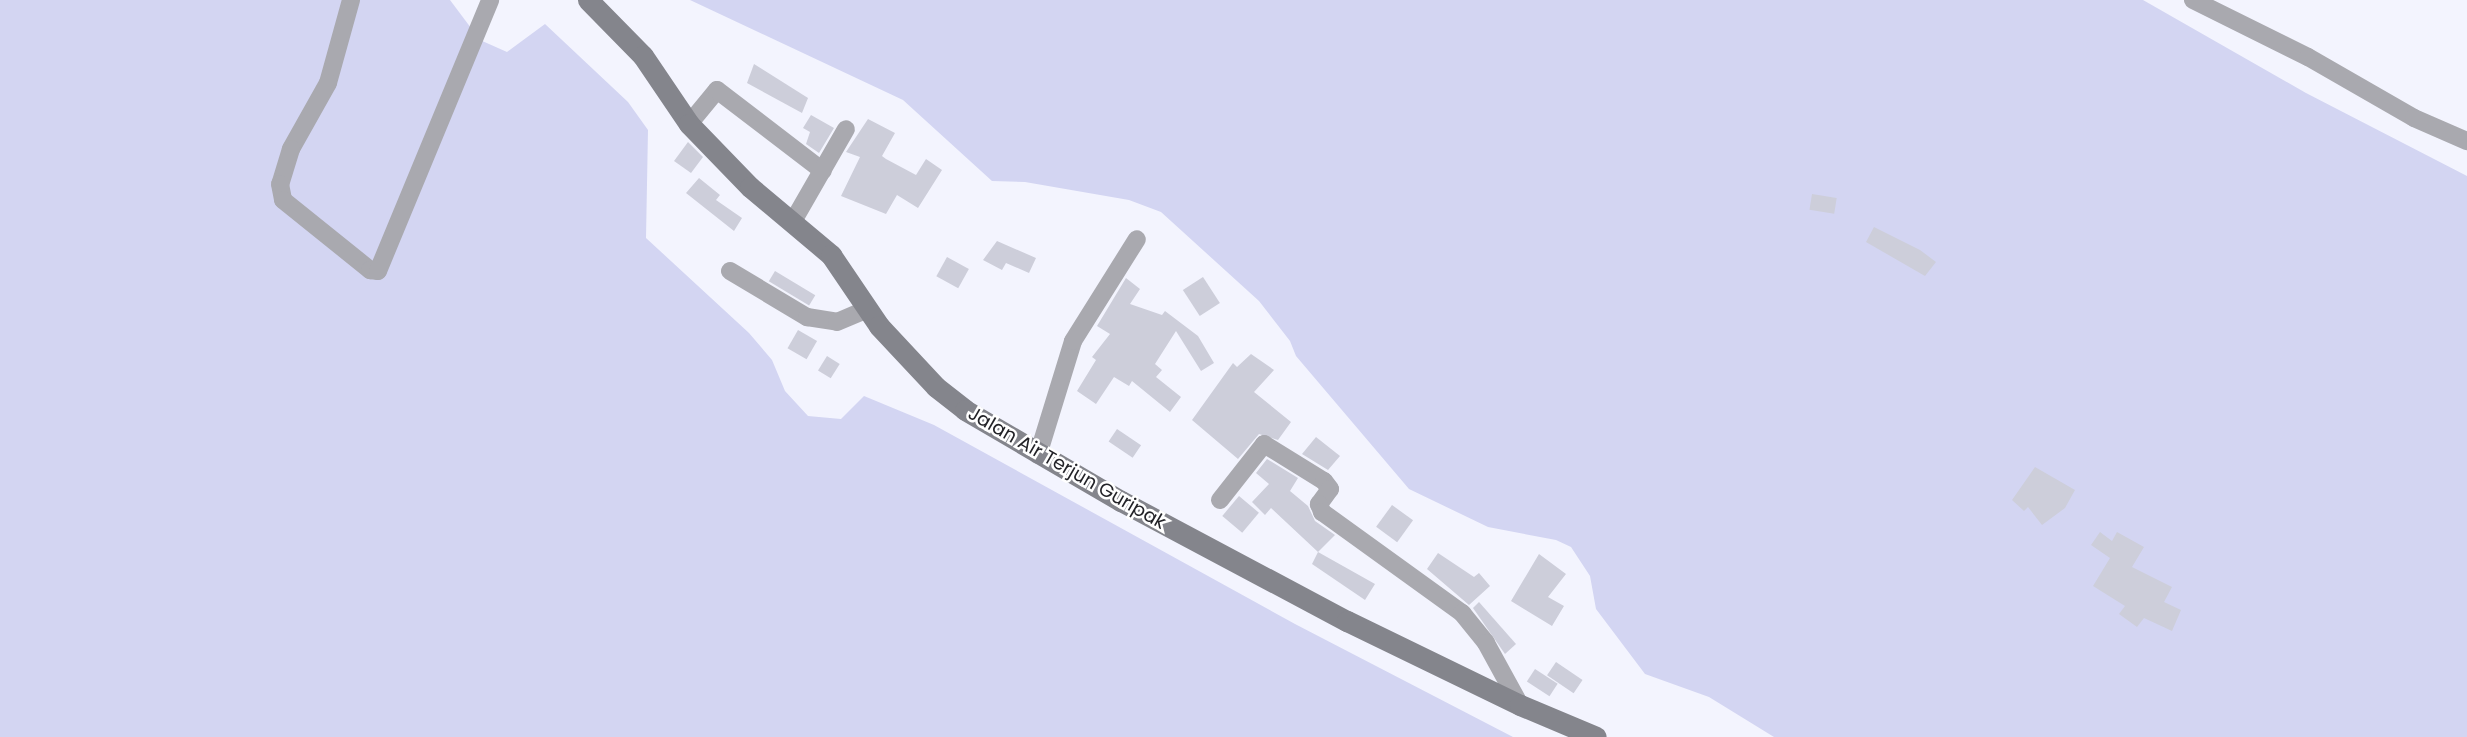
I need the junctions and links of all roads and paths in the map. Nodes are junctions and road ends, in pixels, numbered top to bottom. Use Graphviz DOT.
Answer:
graph roads {
  1 [pos="351,0"];
  2 [pos="490,0"];
  3 [pos="588,0"];
  4 [pos="2193,0"];
  5 [pos="689,124"];
  6 [pos="846,129"];
  7 [pos="2467,141"];
  8 [pos="823,171"];
  9 [pos="792,223"];
  10 [pos="1137,239"];
  11 [pos="730,271"];
  12 [pos="867,309"];
  13 [pos="1038,455"];
  14 [pos="1220,500"];
  15 [pos="1520,705"];
  16 [pos="1596,737"];
  1 -- 2 [label="street"];
  3 -- 5 [label="street, Jalan Air Terjun Guripak"];
  4 -- 7 [label="street"];
  5 -- 8 [label="street"];
  5 -- 9 [label="street, Jalan Air Terjun Guripak"];
  6 -- 8 [label="street"];
  8 -- 9 [label="street"];
  9 -- 12 [label="street, Jalan Air Terjun Guripak"];
  10 -- 13 [label="street"];
  11 -- 12 [label="street"];
  12 -- 13 [label="street, Jalan Air Terjun Guripak"];
  13 -- 15 [label="street, Jalan Air Terjun Guripak"];
  14 -- 15 [label="street"];
  15 -- 16 [label="street, Jalan Air Terjun Guripak"];
}
